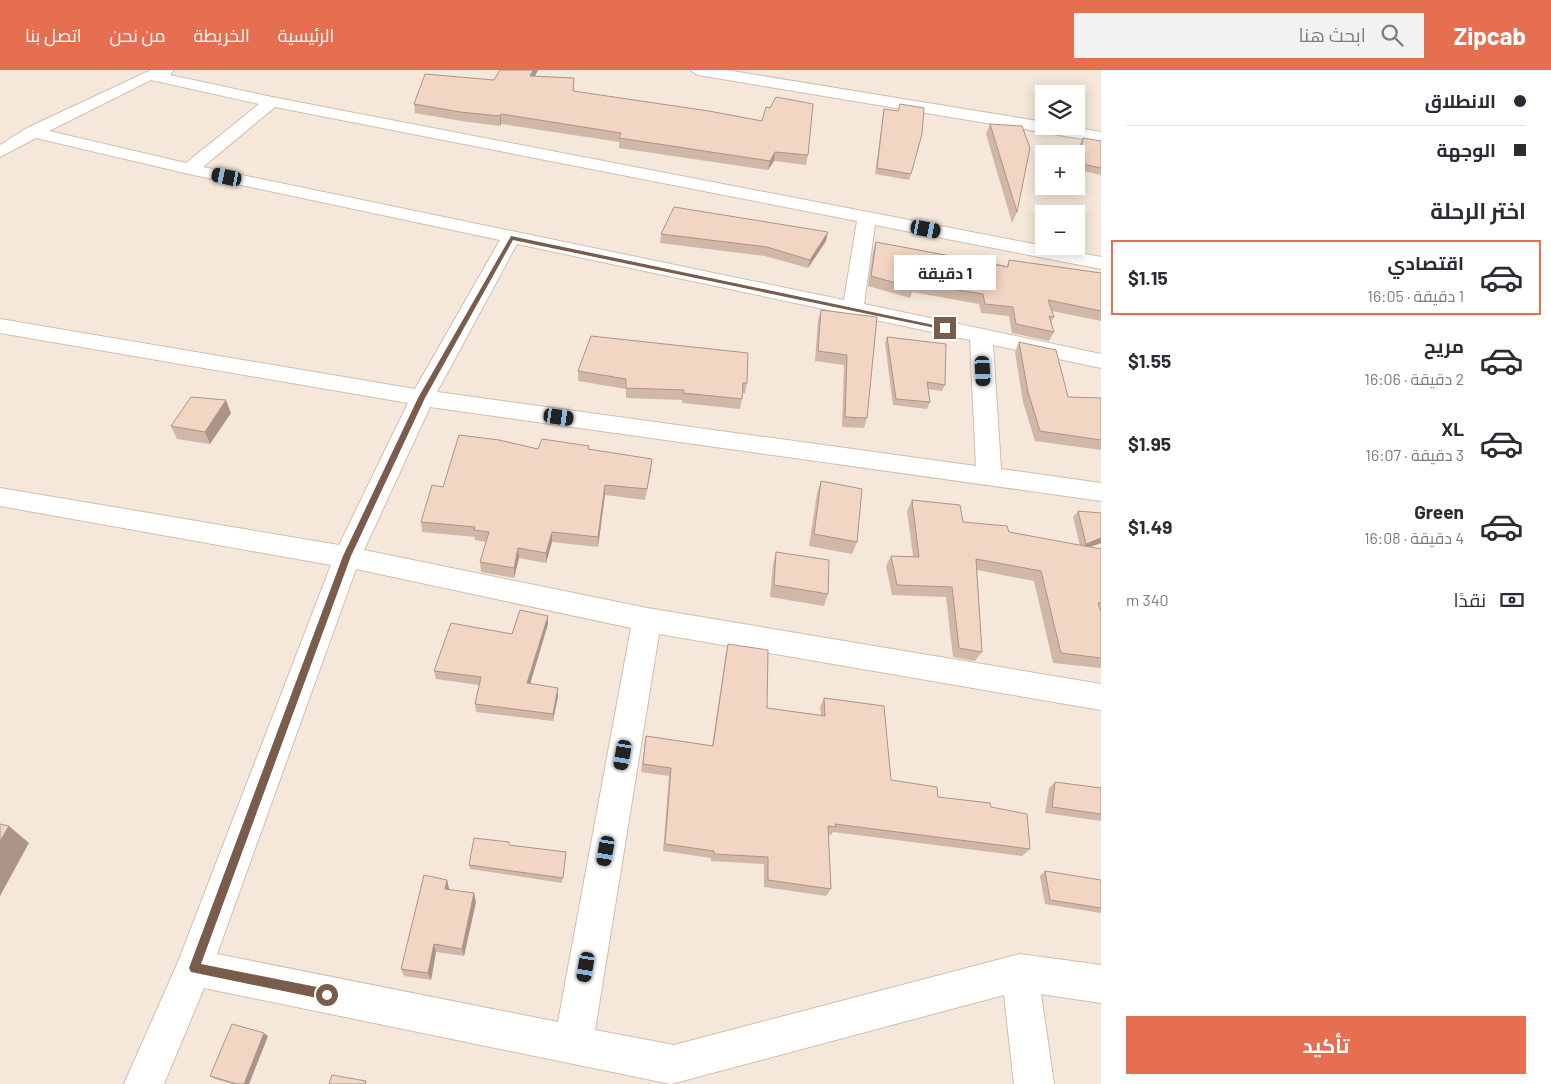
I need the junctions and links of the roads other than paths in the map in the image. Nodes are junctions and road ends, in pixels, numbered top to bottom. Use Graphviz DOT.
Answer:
graph roads {
  1 [pos="169,70"];
  2 [pos="698,70"];
  3 [pos="149,75"];
  4 [pos="272,102"];
  5 [pos="33,132"];
  6 [pos="1101,137"];
  7 [pos="0,152"];
  8 [pos="189,169"];
  9 [pos="867,218"];
  10 [pos="511,238"];
  11 [pos="1101,263"];
  12 [pos="853,309"];
  13 [pos="0,326"];
  14 [pos="982,336"];
  15 [pos="1101,361"];
  16 [pos="422,398"];
  17 [pos="989,477"];
  18 [pos="1101,492"];
  19 [pos="0,497"];
  20 [pos="347,556"];
  21 [pos="647,620"];
  22 [pos="1101,698"];
  23 [pos="194,968"];
  24 [pos="1020,972"];
  25 [pos="1101,984"];
  26 [pos="572,1044"];
  27 [pos="144,1084"];
  28 [pos="1034,1084"];
  1 -- 3 [label="street"];
  2 -- 6 [label="street"];
  3 -- 4 [label="street"];
  3 -- 5 [label="street"];
  4 -- 8 [label="street"];
  4 -- 9 [label="street"];
  5 -- 7 [label="street"];
  5 -- 8 [label="street"];
  8 -- 10 [label="street"];
  9 -- 11 [label="street"];
  9 -- 12 [label="street"];
  10 -- 12 [label="street"];
  10 -- 16 [label="street"];
  12 -- 14 [label="street"];
  13 -- 16 [label="street"];
  14 -- 15 [label="street"];
  14 -- 17 [label="street"];
  16 -- 17 [label="street"];
  16 -- 20 [label="street"];
  17 -- 18 [label="street"];
  19 -- 20 [label="street"];
  20 -- 21 [label="street"];
  20 -- 23 [label="street"];
  21 -- 22 [label="street"];
  21 -- 26 [label="street"];
  23 -- 26 [label="street"];
  23 -- 27 [label="street"];
  24 -- 25 [label="street"];
  24 -- 26 [label="street"];
  24 -- 28 [label="street"];
}
